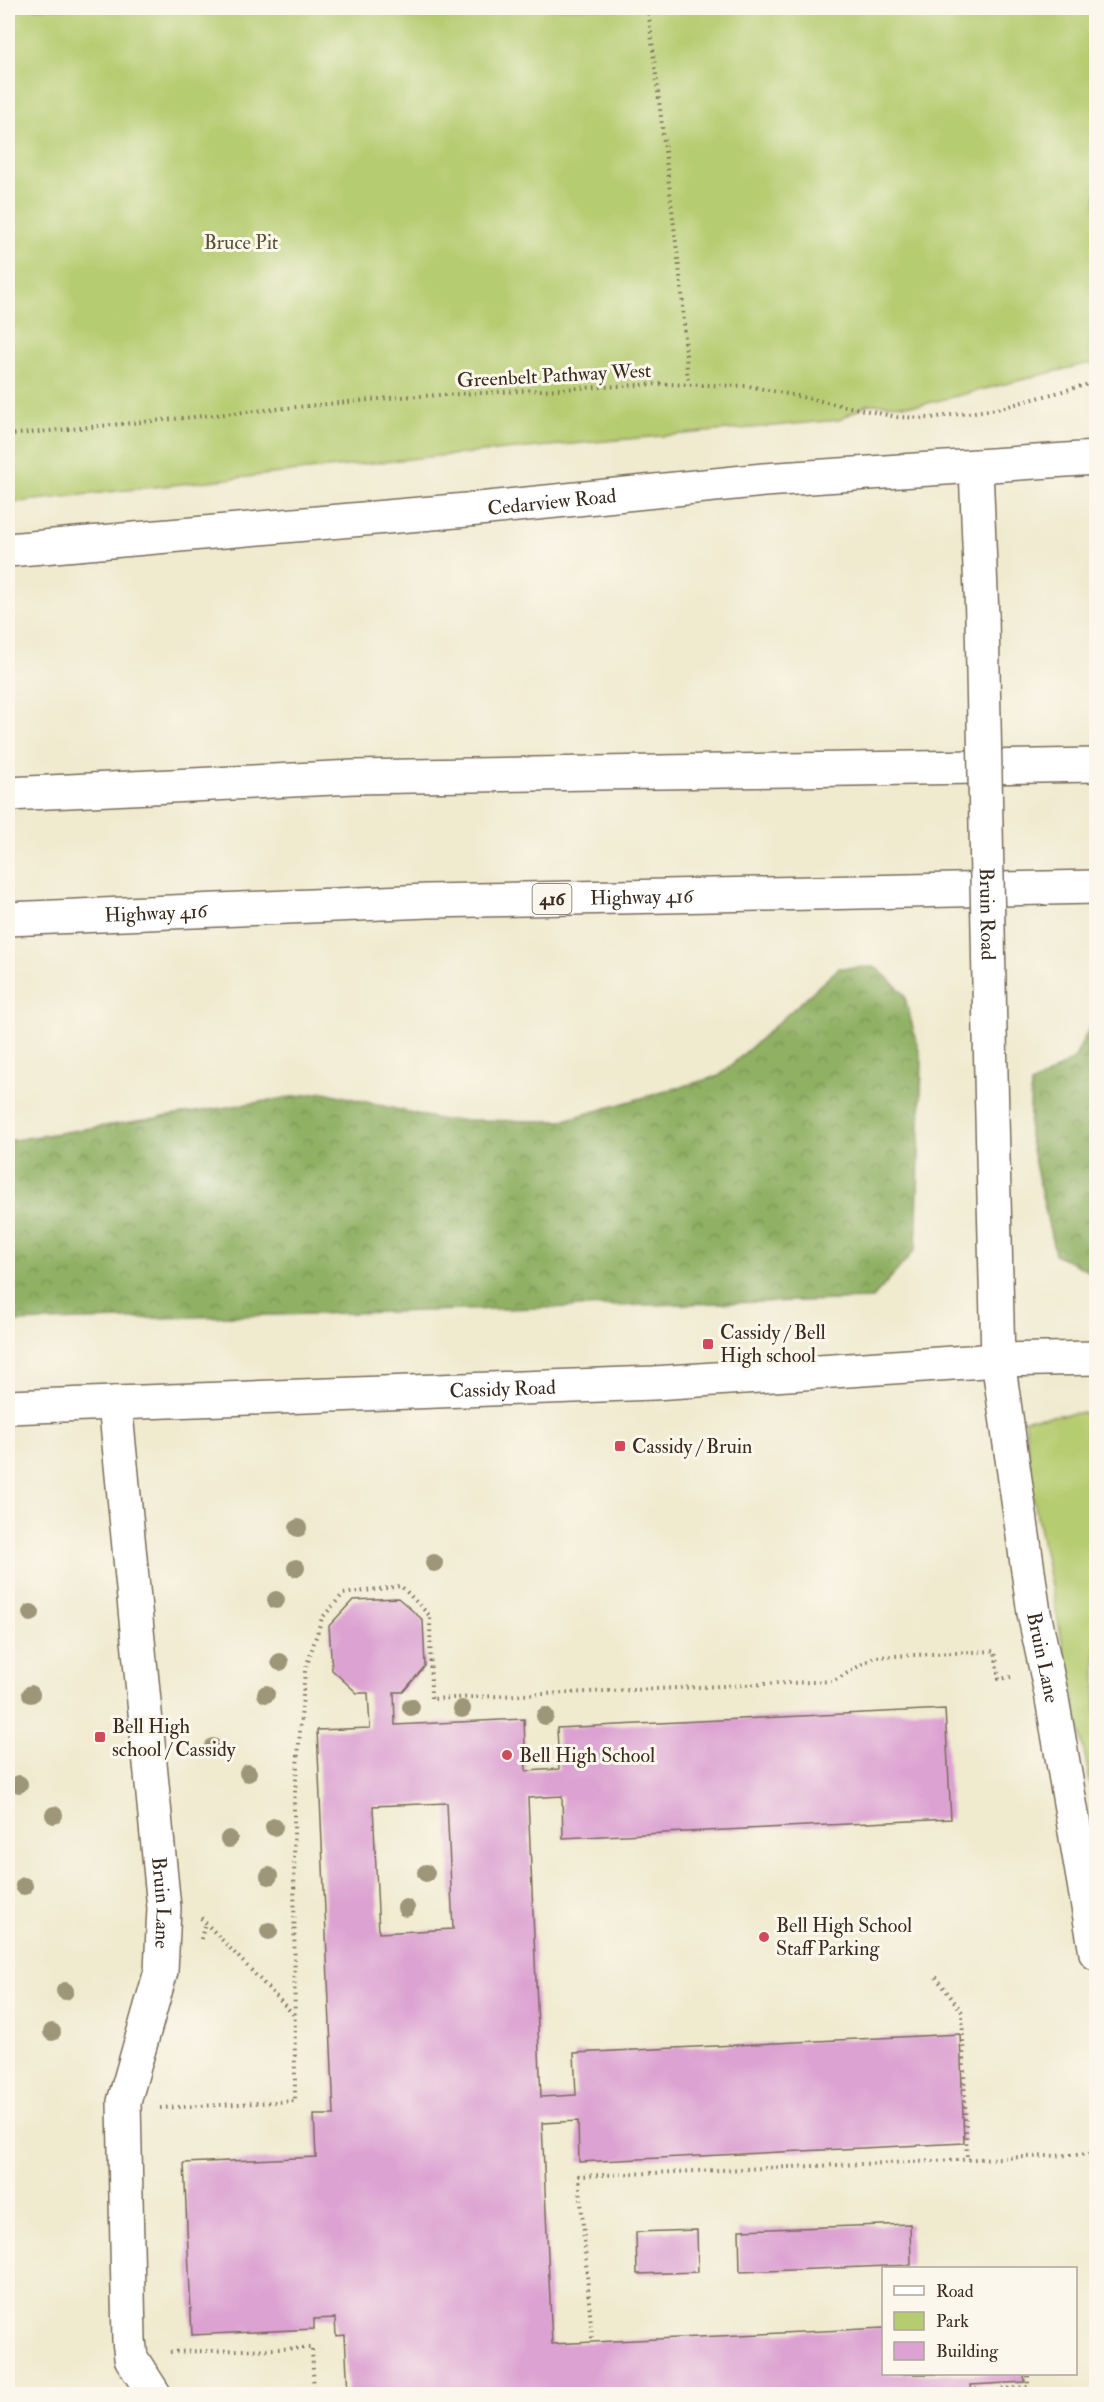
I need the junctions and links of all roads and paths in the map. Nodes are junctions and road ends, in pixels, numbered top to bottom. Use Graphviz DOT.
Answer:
graph roads {
  1 [pos="648,8"];
  2 [pos="1096,382"];
  3 [pos="688,384"];
  4 [pos="8,435"];
  5 [pos="1096,458"];
  6 [pos="976,468"];
  7 [pos="8,550"];
  8 [pos="1096,765"];
  9 [pos="8,794"];
  10 [pos="1096,887"];
  11 [pos="8,919"];
  12 [pos="1096,1358"];
  13 [pos="998,1360"];
  14 [pos="115,1403"];
  15 [pos="8,1407"];
  16 [pos="1047,1673"];
  17 [pos="161,1877"];
  18 [pos="1096,1953"];
  19 [pos="936,1977"];
  20 [pos="295,2016"];
  21 [pos="158,2119"];
  22 [pos="1096,2154"];
  23 [pos="967,2160"];
  24 [pos="592,2338"];
  25 [pos="163,2352"];
  26 [pos="1028,2375"];
  27 [pos="975,2390"];
  28 [pos="154,2394"];
  29 [pos="314,2394"];
  30 [pos="987,2394"];
  31 [pos="1002,2394"];
  1 -- 3 [label="path"];
  2 -- 3 [label="path, Greenbelt Pathway West"];
  3 -- 4 [label="path, Greenbelt Pathway West"];
  5 -- 6 [label="main road, Cedarview Road"];
  6 -- 7 [label="main road, Cedarview Road"];
  6 -- 13 [label="main road, Bruin Road, bridge"];
  8 -- 9 [label="main road"];
  10 -- 11 [label="main road, Highway 416 / 416"];
  12 -- 13 [label="main road, Cassidy Road"];
  13 -- 14 [label="main road, Cassidy Road"];
  13 -- 16 [label="main road, Bruin Lane"];
  14 -- 15 [label="main road, Cassidy Road"];
  14 -- 17 [label="main road, Bruin Lane"];
  16 -- 18 [label="main road, Bruin Lane"];
  16 -- 20 [label="path"];
  17 -- 20 [label="path"];
  17 -- 28 [label="main road, Bruin Lane"];
  19 -- 23 [label="path"];
  20 -- 21 [label="path"];
  22 -- 23 [label="path"];
  23 -- 24 [label="path"];
  25 -- 29 [label="path"];
  26 -- 31 [label="path"];
  27 -- 30 [label="path"];
}
